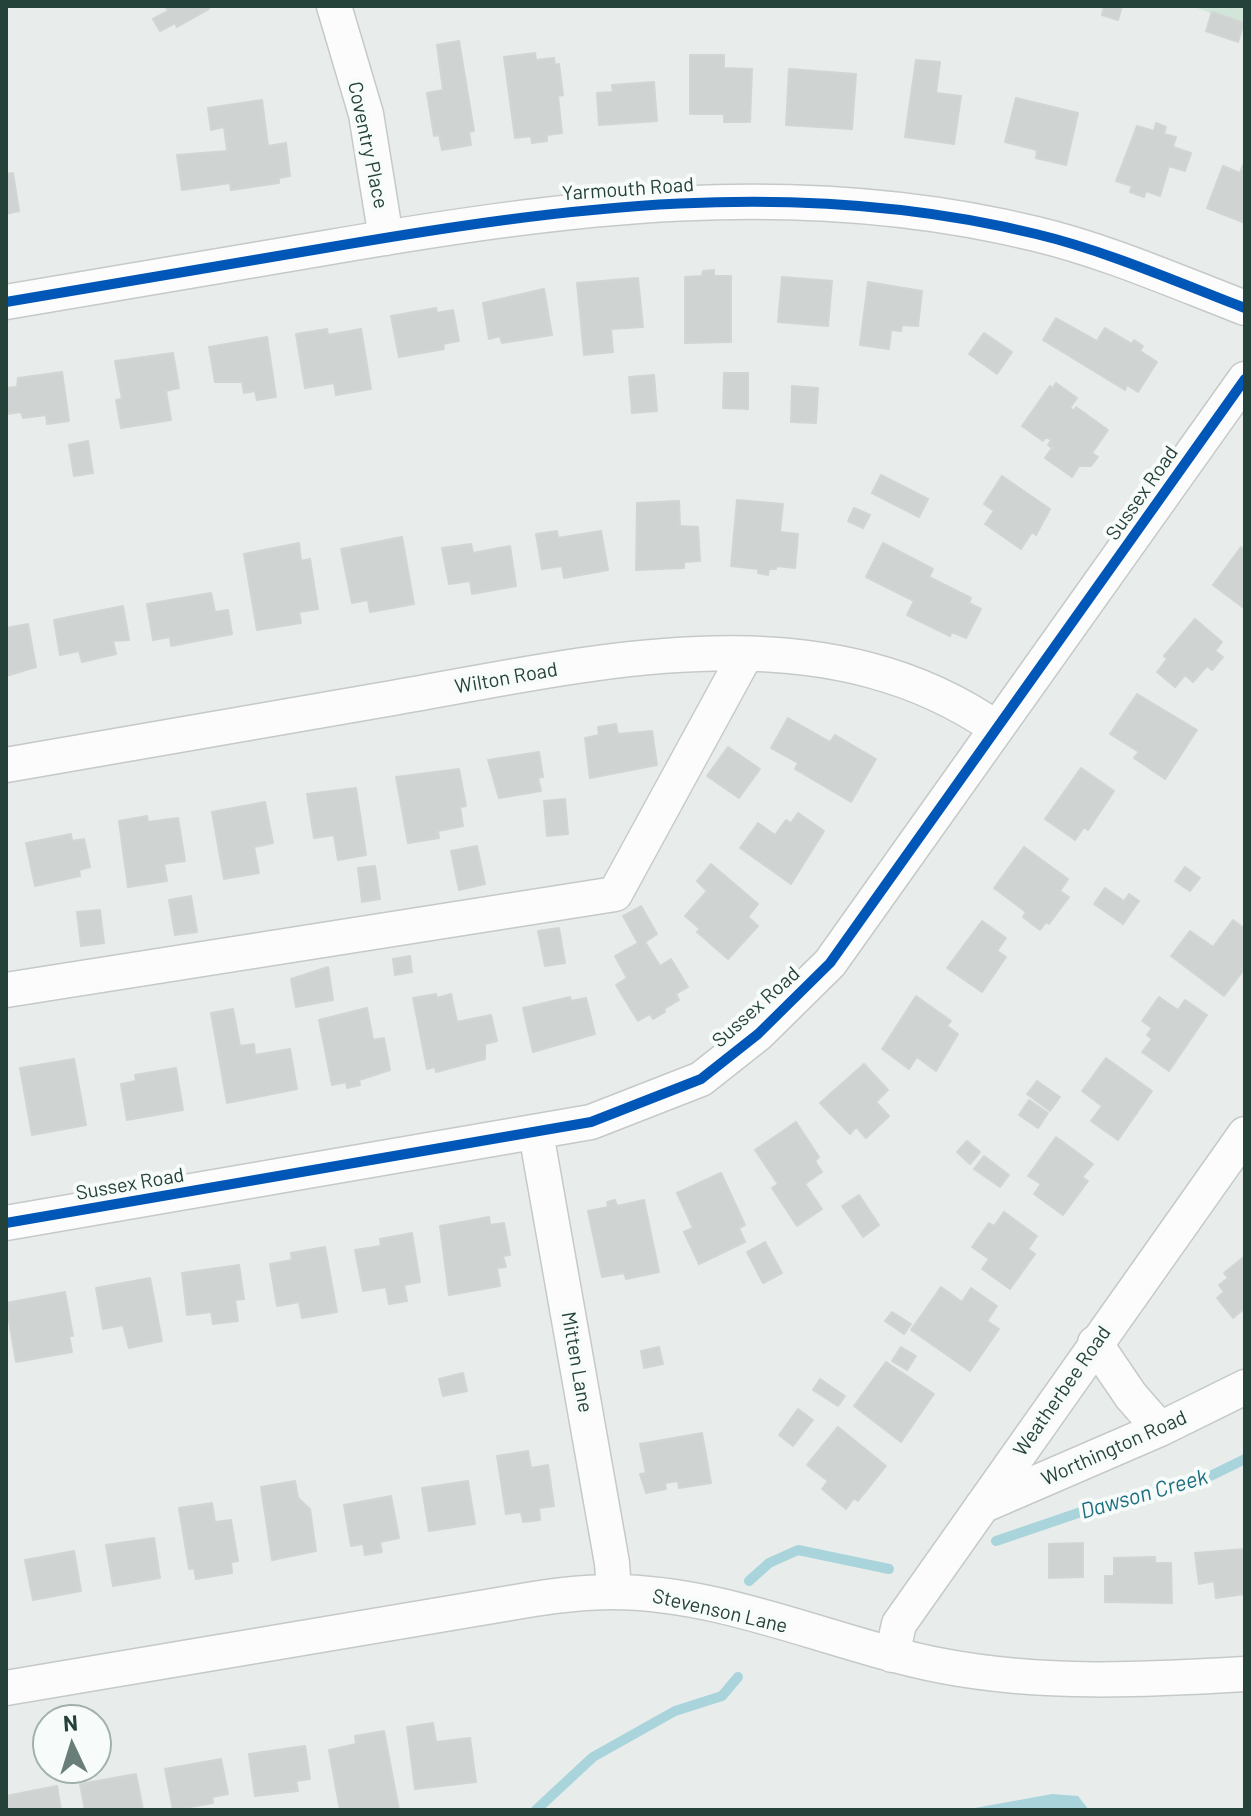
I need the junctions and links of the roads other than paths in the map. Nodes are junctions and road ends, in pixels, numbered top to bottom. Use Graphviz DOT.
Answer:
graph roads {
  1 [pos="334,6"];
  2 [pos="386,238"];
  3 [pos="6,302"];
  4 [pos="1245,308"];
  5 [pos="1245,379"];
  6 [pos="746,654"];
  7 [pos="996,728"];
  8 [pos="6,765"];
  9 [pos="6,990"];
  10 [pos="536,1133"];
  11 [pos="1245,1134"];
  12 [pos="6,1223"];
  13 [pos="1095,1343"];
  14 [pos="1245,1387"];
  15 [pos="1160,1429"];
  16 [pos="981,1506"];
  17 [pos="614,1592"];
  18 [pos="892,1655"];
  19 [pos="1245,1674"];
  20 [pos="6,1688"];
  1 -- 2 [label="street, Coventry Place"];
  2 -- 3 [label="street, Yarmouth Road"];
  2 -- 4 [label="street, Yarmouth Road"];
  5 -- 7 [label="street, Sussex Road"];
  6 -- 7 [label="street, Wilton Road"];
  6 -- 8 [label="street, Wilton Road"];
  6 -- 9 [label="street"];
  7 -- 10 [label="street, Sussex Road"];
  10 -- 12 [label="street, Sussex Road"];
  10 -- 17 [label="street, Mitten Lane"];
  11 -- 13 [label="street, Weatherbee Road"];
  13 -- 15 [label="street"];
  13 -- 16 [label="street, Weatherbee Road"];
  14 -- 15 [label="street, Worthington Road"];
  15 -- 16 [label="street, Worthington Road"];
  16 -- 18 [label="street, Weatherbee Road"];
  17 -- 18 [label="street, Stevenson Lane"];
  17 -- 20 [label="street, Stevenson Lane"];
  18 -- 19 [label="street, Stevenson Lane"];
}
